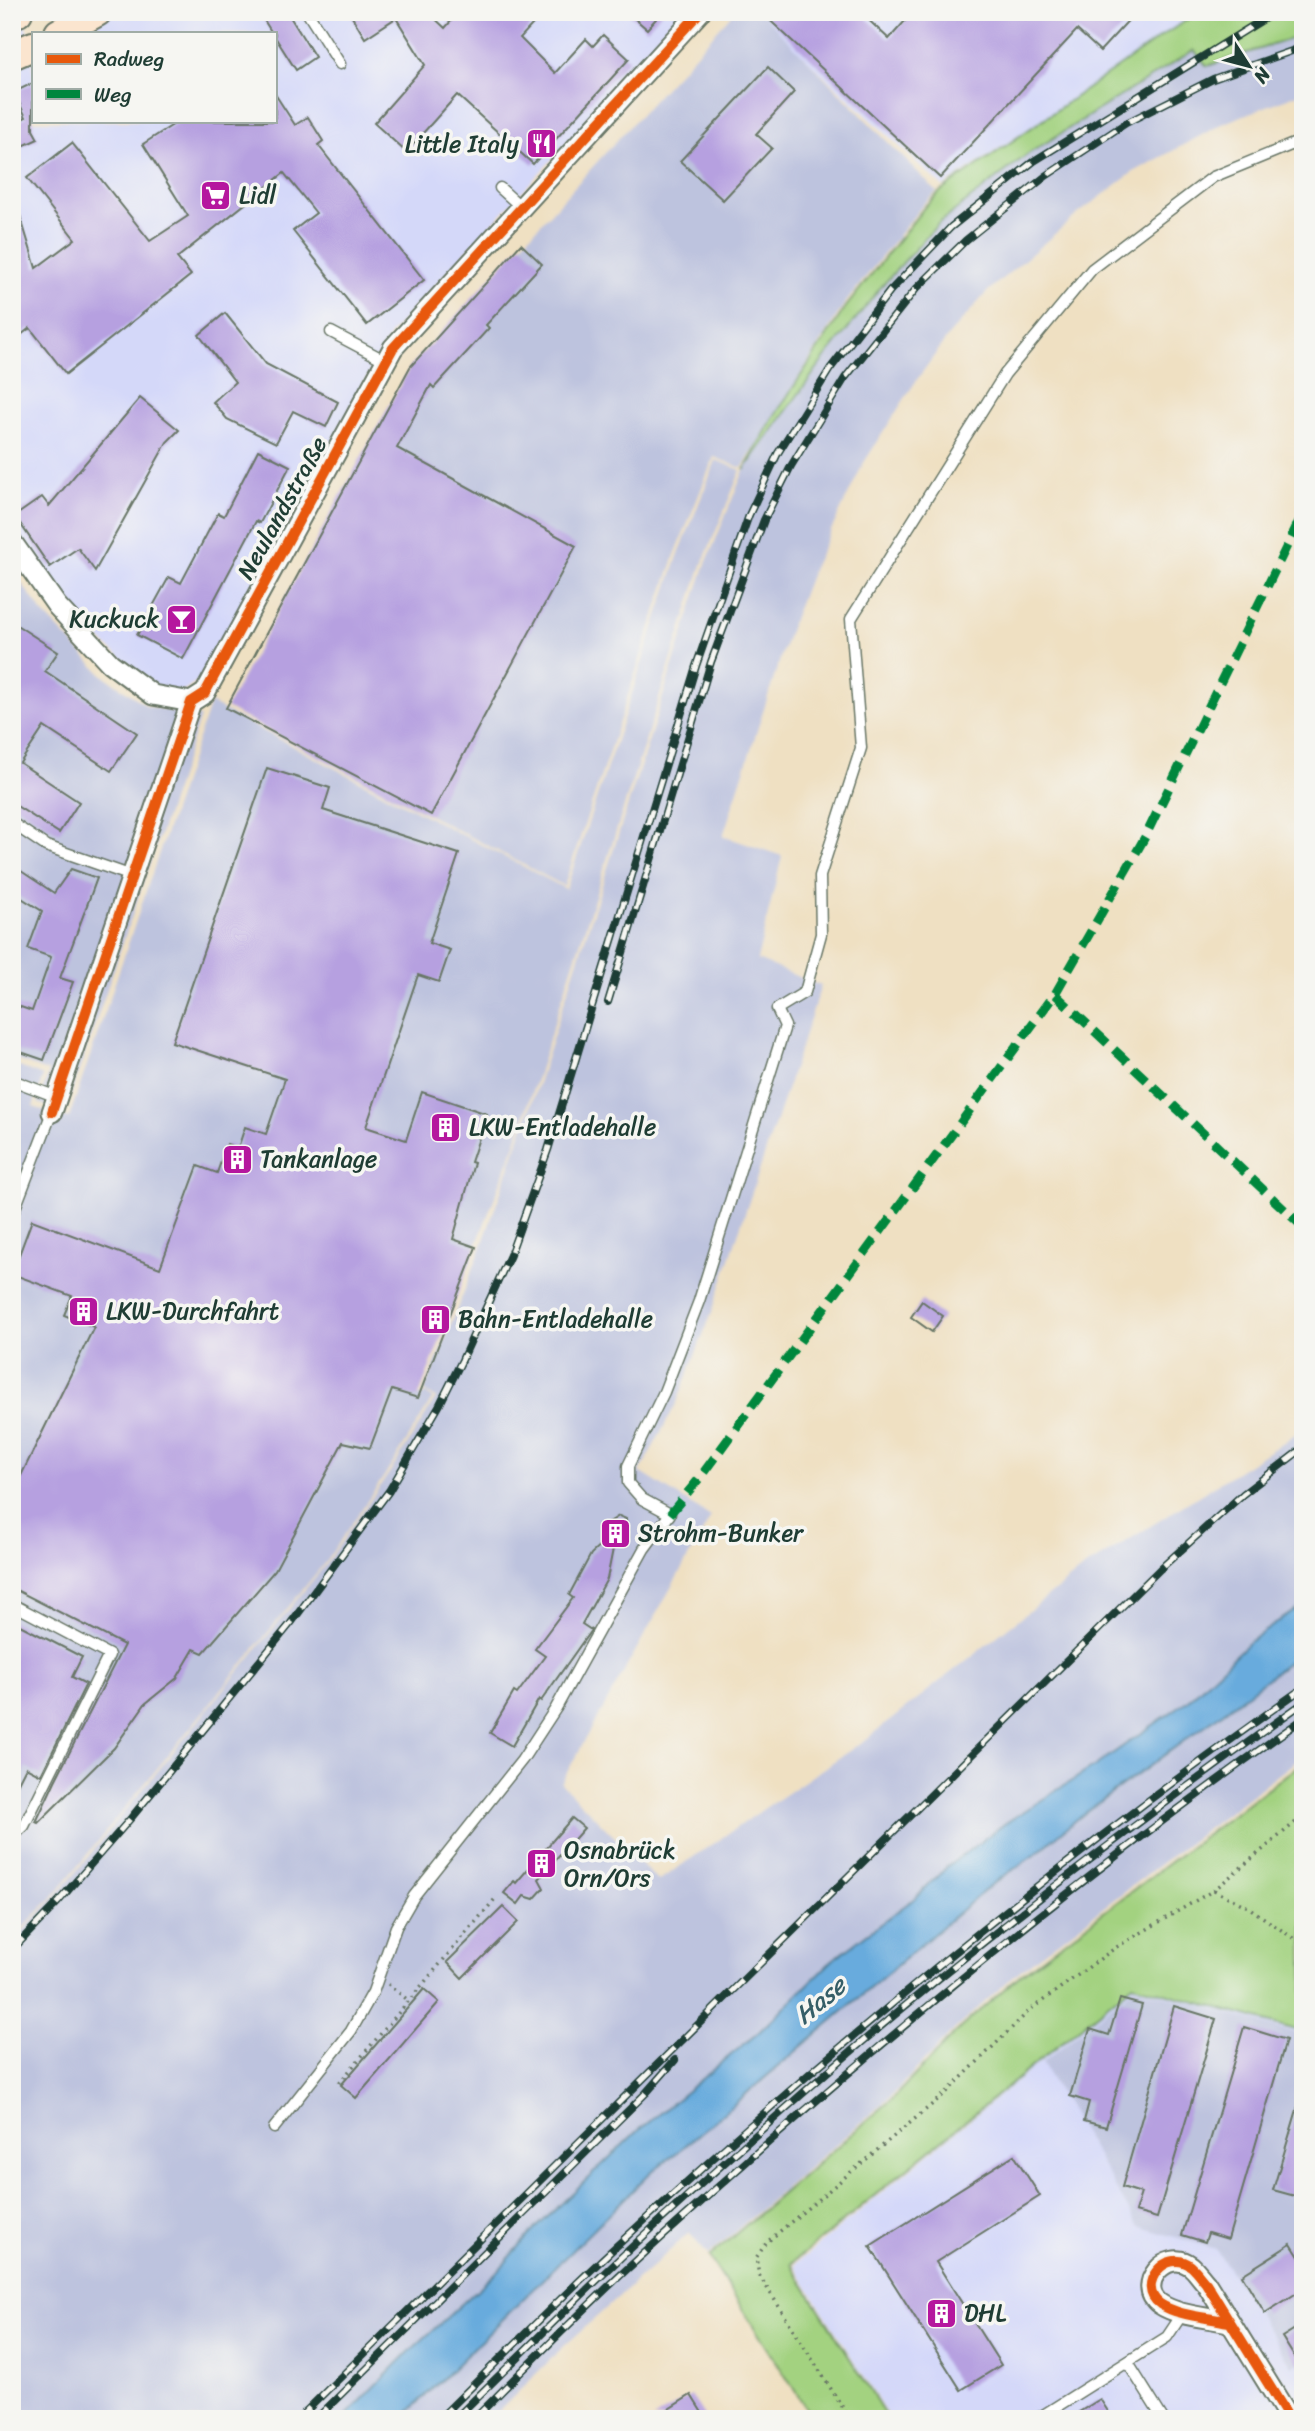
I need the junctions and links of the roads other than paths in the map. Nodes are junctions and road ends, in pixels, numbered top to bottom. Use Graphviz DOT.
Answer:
graph roads {
  1 [pos="18,12"];
  2 [pos="307,12"];
  3 [pos="700,12"];
  4 [pos="12,14"];
  5 [pos="32,46"];
  6 [pos="12,55"];
  7 [pos="340,64"];
  8 [pos="1303,140"];
  9 [pos="500,188"];
  10 [pos="522,208"];
  11 [pos="331,332"];
  12 [pos="386,361"];
  13 [pos="12,542"];
  14 [pos="191,702"];
  15 [pos="12,824"];
  16 [pos="132,876"];
  17 [pos="12,1080"];
  18 [pos="54,1105"];
  19 [pos="12,1216"];
  20 [pos="12,1604"];
  21 [pos="12,1837"];
  22 [pos="274,2127"];
  23 [pos="1184,2312"];
  24 [pos="1228,2322"];
  25 [pos="1128,2363"];
  26 [pos="1037,2419"];
  27 [pos="1163,2419"];
  28 [pos="1290,2419"];
  1 -- 4 [label="main road"];
  2 -- 7 [label="lane"];
  3 -- 10 [label="street, Neulandstraße"];
  5 -- 6 [label="main road"];
  8 -- 22 [label="lane"];
  9 -- 10 [label="lane"];
  10 -- 12 [label="street, Neulandstraße"];
  11 -- 12 [label="lane"];
  12 -- 14 [label="street, Neulandstraße"];
  13 -- 14 [label="street"];
  14 -- 16 [label="street, Neulandstraße"];
  15 -- 16 [label="lane"];
  16 -- 18 [label="street, Neulandstraße"];
  17 -- 18 [label="lane"];
  18 -- 19 [label="lane"];
  20 -- 21 [label="lane"];
  23 -- 24 [label="street"];
  23 -- 24 [label="street"];
  23 -- 25 [label="lane"];
  24 -- 28 [label="street"];
  25 -- 26 [label="lane"];
  25 -- 27 [label="lane"];
}
